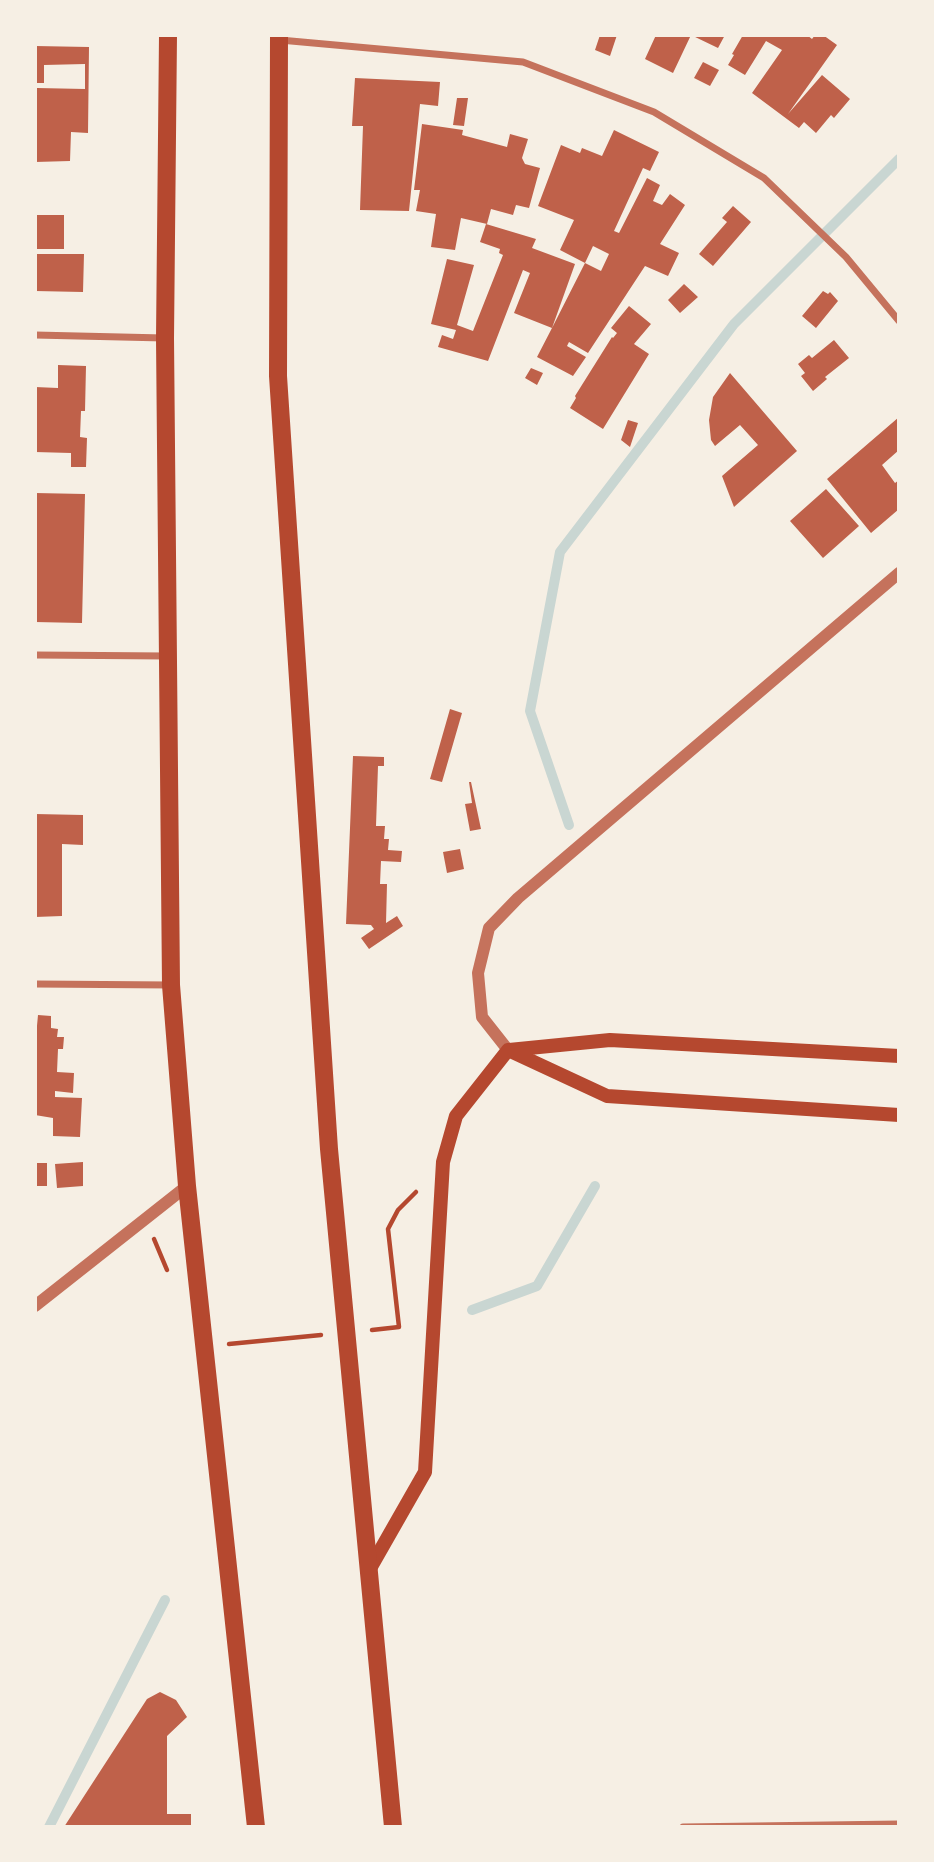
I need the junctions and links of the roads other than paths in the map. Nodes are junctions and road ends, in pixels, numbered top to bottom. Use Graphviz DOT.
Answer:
graph roads {
  1 [pos="168,35"];
  2 [pos="279,37"];
  3 [pos="899,321"];
  4 [pos="35,335"];
  5 [pos="165,338"];
  6 [pos="899,573"];
  7 [pos="35,655"];
  8 [pos="168,656"];
  9 [pos="35,984"];
  10 [pos="171,985"];
  11 [pos="508,1051"];
  12 [pos="899,1056"];
  13 [pos="899,1115"];
  14 [pos="187,1186"];
  15 [pos="35,1306"];
  16 [pos="368,1572"];
  17 [pos="899,1824"];
  18 [pos="256,1827"];
  19 [pos="393,1827"];
  20 [pos="683,1827"];
  1 -- 5 [label="main road"];
  2 -- 3 [label="street"];
  2 -- 16 [label="main road"];
  4 -- 5 [label="street"];
  5 -- 8 [label="main road"];
  6 -- 11 [label="street"];
  7 -- 8 [label="street"];
  8 -- 10 [label="main road"];
  9 -- 10 [label="street"];
  10 -- 14 [label="main road"];
  11 -- 12 [label="main road"];
  11 -- 13 [label="main road"];
  11 -- 16 [label="main road"];
  14 -- 15 [label="street"];
  14 -- 18 [label="main road"];
  16 -- 19 [label="main road"];
  17 -- 20 [label="street"];
}
